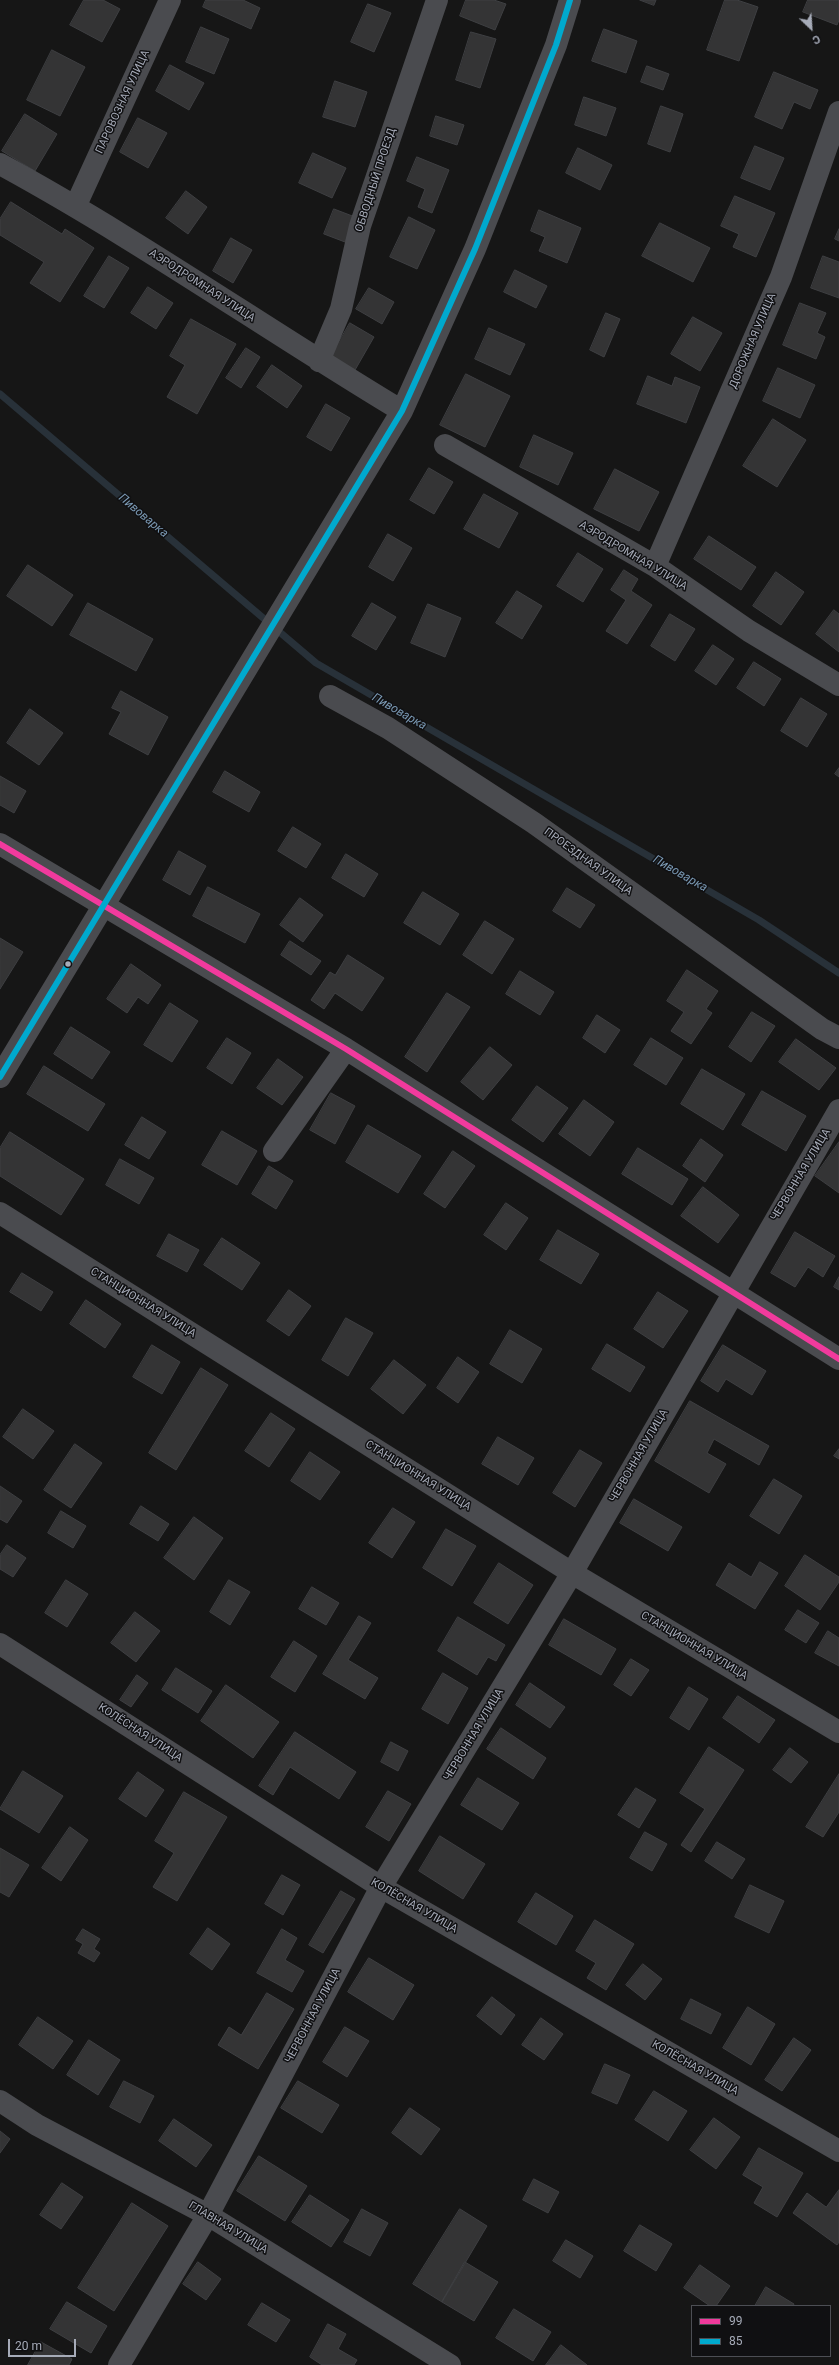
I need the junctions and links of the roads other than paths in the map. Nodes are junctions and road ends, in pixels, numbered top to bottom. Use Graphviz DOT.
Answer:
graph roads {
  1 [pos="170,0"];
  2 [pos="437,0"];
  3 [pos="570,0"];
  4 [pos="839,112"];
  5 [pos="0,164"];
  6 [pos="76,205"];
  7 [pos="320,361"];
  8 [pos="402,412"];
  9 [pos="445,445"];
  10 [pos="655,566"];
  11 [pos="839,685"];
  12 [pos="330,696"];
  13 [pos="0,844"];
  14 [pos="103,906"];
  15 [pos="839,1038"];
  16 [pos="346,1049"];
  17 [pos="0,1077"];
  18 [pos="839,1110"];
  19 [pos="274,1151"];
  20 [pos="0,1213"];
  21 [pos="733,1291"];
  22 [pos="839,1359"];
  23 [pos="572,1573"];
  24 [pos="0,1644"];
  25 [pos="839,1732"];
  26 [pos="381,1887"];
  27 [pos="0,2101"];
  28 [pos="839,2151"];
  29 [pos="208,2215"];
  30 [pos="119,2365"];
  31 [pos="450,2365"];
  1 -- 6 [label="street, ПАРОВОЗНАЯ УЛИЦА"];
  2 -- 7 [label="street, ОБВОДНЫЙ ПРОЕЗД"];
  3 -- 8 [label="street"];
  4 -- 10 [label="street, ДОРОЖНАЯ УЛИЦА"];
  5 -- 6 [label="street, АЭРОДРОМНАЯ УЛИЦА"];
  6 -- 7 [label="street, АЭРОДРОМНАЯ УЛИЦА"];
  7 -- 8 [label="street, АЭРОДРОМНАЯ УЛИЦА"];
  8 -- 14 [label="street"];
  9 -- 10 [label="street, АЭРОДРОМНАЯ УЛИЦА"];
  10 -- 11 [label="street, АЭРОДРОМНАЯ УЛИЦА"];
  12 -- 15 [label="street, ПРОЕЗДНАЯ УЛИЦА"];
  13 -- 14 [label="street"];
  14 -- 16 [label="street"];
  14 -- 17 [label="street"];
  16 -- 19 [label="street"];
  16 -- 21 [label="street"];
  18 -- 21 [label="street, ЧЕРВОННАЯ УЛИЦА"];
  20 -- 23 [label="street, СТАНЦИОННАЯ УЛИЦА"];
  21 -- 22 [label="street"];
  21 -- 23 [label="street, ЧЕРВОННАЯ УЛИЦА"];
  23 -- 25 [label="street, СТАНЦИОННАЯ УЛИЦА"];
  23 -- 26 [label="street, ЧЕРВОННАЯ УЛИЦА"];
  24 -- 26 [label="street, КОЛЁСНАЯ УЛИЦА"];
  26 -- 28 [label="street, КОЛЁСНАЯ УЛИЦА"];
  26 -- 29 [label="street, ЧЕРВОННАЯ УЛИЦА"];
  27 -- 29 [label="street, ГЛАВНАЯ УЛИЦА"];
  29 -- 30 [label="street, ЧЕРВОННАЯ УЛИЦА"];
  29 -- 31 [label="street, ГЛАВНАЯ УЛИЦА"];
}
